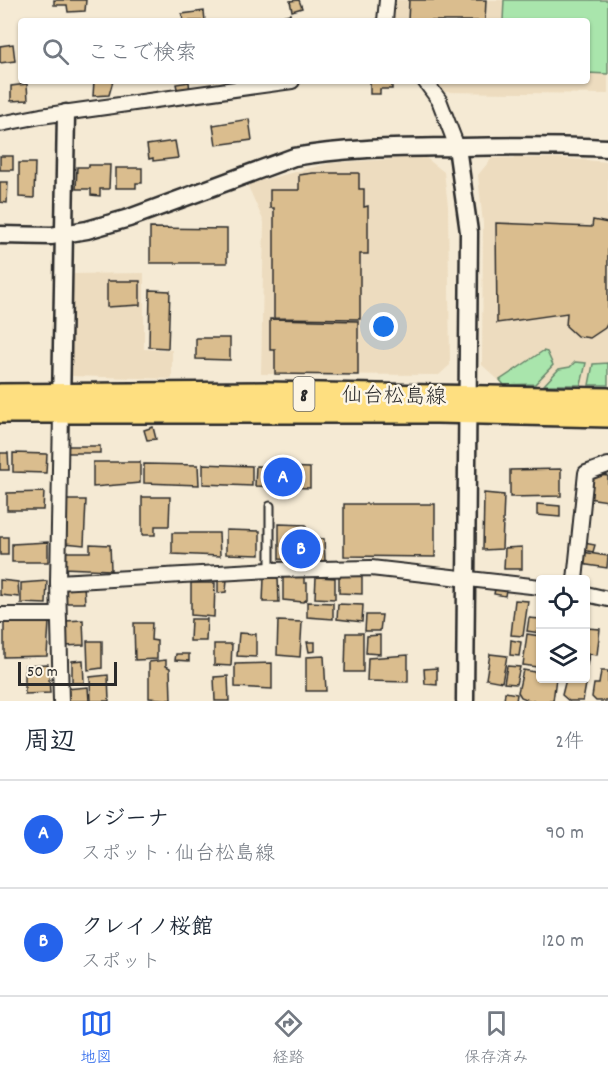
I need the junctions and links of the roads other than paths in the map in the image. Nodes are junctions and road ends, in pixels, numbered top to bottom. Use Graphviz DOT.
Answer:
graph roads {
  1 [pos="387,0"];
  2 [pos="385,18"];
  3 [pos="427,84"];
  4 [pos="249,85"];
  5 [pos="66,113"];
  6 [pos="0,124"];
  7 [pos="457,147"];
  8 [pos="608,148"];
  9 [pos="0,235"];
  10 [pos="65,235"];
  11 [pos="0,395"];
  12 [pos="608,399"];
  13 [pos="62,404"];
  14 [pos="467,405"];
  15 [pos="0,412"];
  16 [pos="608,416"];
  17 [pos="608,465"];
  18 [pos="270,506"];
  19 [pos="270,570"];
  20 [pos="575,575"];
  21 [pos="468,578"];
  22 [pos="58,582"];
  23 [pos="536,586"];
  24 [pos="590,595"];
  25 [pos="608,599"];
  26 [pos="0,615"];
  27 [pos="58,615"];
  28 [pos="61,701"];
  29 [pos="465,701"];
  1 -- 2 [label="street"];
  3 -- 7 [label="street"];
  4 -- 5 [label="street"];
  5 -- 6 [label="street"];
  5 -- 10 [label="street"];
  7 -- 8 [label="street"];
  7 -- 10 [label="street"];
  7 -- 14 [label="street"];
  9 -- 10 [label="street"];
  10 -- 13 [label="street"];
  11 -- 13 [label="main road, 仙台松島線 / 8"];
  12 -- 14 [label="main road, 仙台松島線 / 8"];
  13 -- 14 [label="main road, 仙台松島線 / 8"];
  13 -- 15 [label="main road, 仙台松島線 / 8"];
  13 -- 22 [label="street"];
  14 -- 16 [label="main road, 仙台松島線 / 8"];
  14 -- 21 [label="street"];
  17 -- 20 [label="street"];
  18 -- 19 [label="lane"];
  19 -- 21 [label="street"];
  19 -- 22 [label="street"];
  21 -- 23 [label="street"];
  21 -- 29 [label="street"];
  22 -- 27 [label="street"];
  24 -- 25 [label="street"];
  26 -- 27 [label="street"];
  27 -- 28 [label="street"];
}
